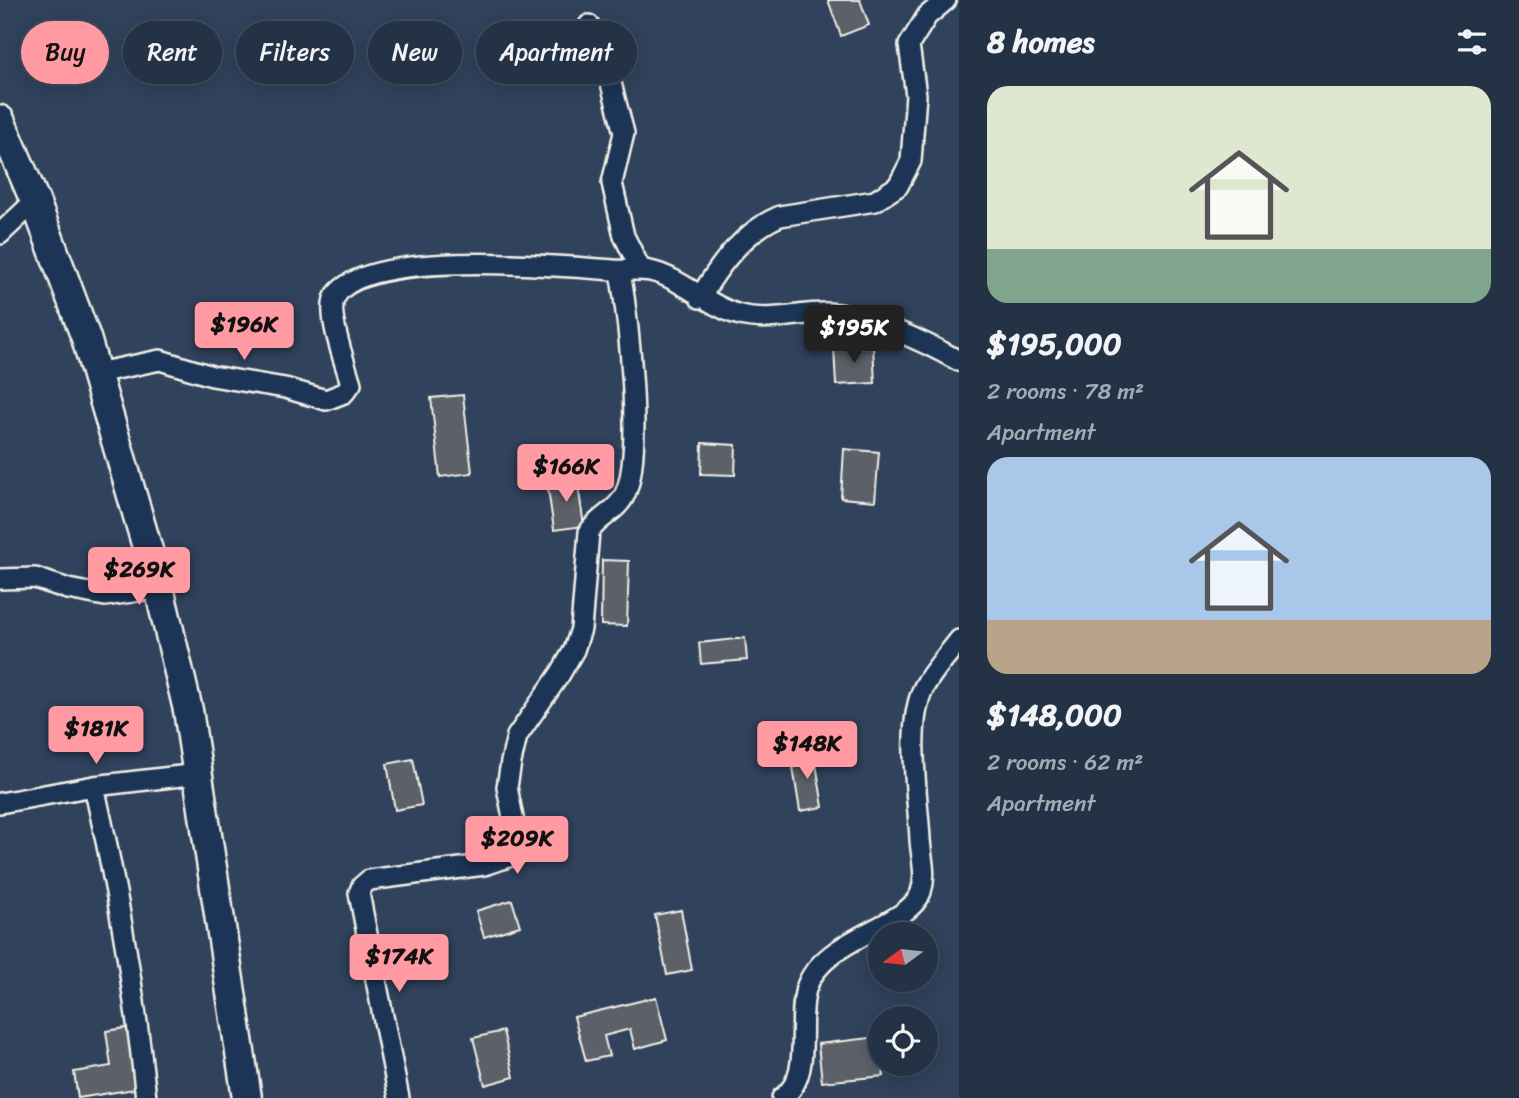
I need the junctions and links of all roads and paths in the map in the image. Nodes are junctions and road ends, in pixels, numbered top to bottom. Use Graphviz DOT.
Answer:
graph roads {
  1 [pos="946,0"];
  2 [pos="611,84"];
  3 [pos="0,120"];
  4 [pos="35,201"];
  5 [pos="0,234"];
  6 [pos="641,270"];
  7 [pos="620,271"];
  8 [pos="700,298"];
  9 [pos="959,361"];
  10 [pos="97,373"];
  11 [pos="0,579"];
  12 [pos="159,588"];
  13 [pos="959,640"];
  14 [pos="198,774"];
  15 [pos="94,786"];
  16 [pos="0,803"];
  17 [pos="146,1098"];
  18 [pos="247,1098"];
  19 [pos="399,1098"];
  20 [pos="782,1098"];
  1 -- 8 [label="street"];
  2 -- 6 [label="street"];
  3 -- 4 [label="main road"];
  4 -- 5 [label="street"];
  4 -- 10 [label="main road"];
  6 -- 7 [label="street"];
  6 -- 8 [label="street"];
  7 -- 10 [label="street"];
  7 -- 19 [label="street"];
  8 -- 9 [label="street"];
  10 -- 12 [label="main road"];
  11 -- 12 [label="street"];
  12 -- 14 [label="main road"];
  13 -- 20 [label="street"];
  14 -- 15 [label="street"];
  14 -- 18 [label="main road"];
  15 -- 16 [label="street"];
  15 -- 17 [label="street"];
}
